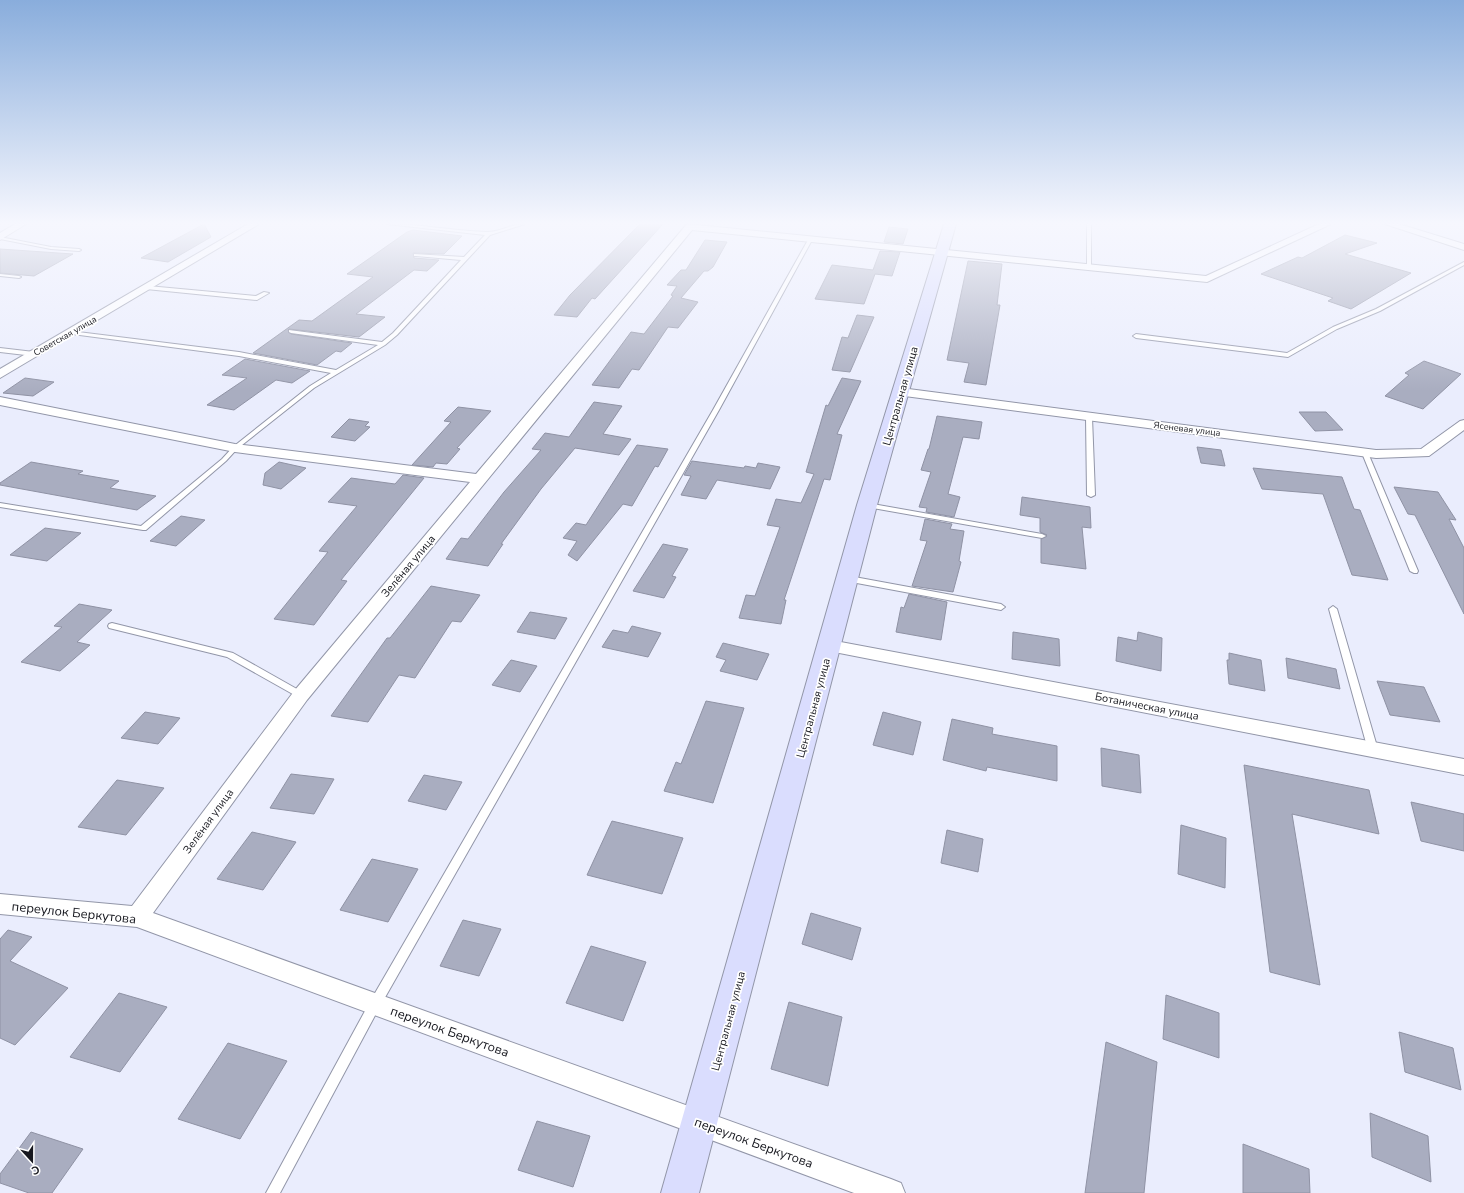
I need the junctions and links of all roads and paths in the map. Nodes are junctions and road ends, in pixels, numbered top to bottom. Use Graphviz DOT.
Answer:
graph roads {
  1 [pos="162,280"];
  2 [pos="446,280"];
  3 [pos="646,280"];
  4 [pos="788,280"];
  5 [pos="933,280"];
  6 [pos="1432,280"];
  7 [pos="148,288"];
  8 [pos="266,293"];
  9 [pos="291,331"];
  10 [pos="72,332"];
  11 [pos="1136,336"];
  12 [pos="383,344"];
  13 [pos="0,350"];
  14 [pos="34,354"];
  15 [pos="337,372"];
  16 [pos="0,374"];
  17 [pos="901,392"];
  18 [pos="0,401"];
  19 [pos="1089,417"];
  20 [pos="1464,424"];
  21 [pos="235,448"];
  22 [pos="1365,453"];
  23 [pos="480,479"];
  24 [pos="1091,495"];
  25 [pos="0,505"];
  26 [pos="868,505"];
  27 [pos="1042,536"];
  28 [pos="1414,571"];
  29 [pos="849,579"];
  30 [pos="1001,607"];
  31 [pos="1333,609"];
  32 [pos="112,626"];
  33 [pos="830,646"];
  34 [pos="302,694"];
  35 [pos="1373,750"];
  36 [pos="1464,767"];
  37 [pos="0,904"];
  38 [pos="137,917"];
  39 [pos="375,1004"];
  40 [pos="701,1122"];
  41 [pos="273,1193"];
  42 [pos="680,1193"];
  43 [pos="891,1193"];
  1 -- 7 [label="street, Советская улица"];
  2 -- 12 [label="lane"];
  3 -- 23 [label="street, Зелёная улица"];
  4 -- 39 [label="lane"];
  5 -- 17 [label="street, Центральная улица"];
  6 -- 11 [label="lane"];
  7 -- 8 [label="lane"];
  7 -- 10 [label="street, Советская улица"];
  9 -- 12 [label="lane"];
  10 -- 14 [label="street, Советская улица"];
  10 -- 15 [label="lane"];
  12 -- 15 [label="lane"];
  13 -- 14 [label="lane"];
  14 -- 16 [label="street, Советская улица"];
  15 -- 21 [label="lane"];
  17 -- 19 [label="street, Ясеневая улица"];
  17 -- 26 [label="street, Центральная улица"];
  18 -- 21 [label="street"];
  19 -- 22 [label="street, Ясеневая улица"];
  19 -- 24 [label="lane"];
  20 -- 22 [label="street, Ясеневая улица"];
  21 -- 23 [label="street"];
  21 -- 25 [label="lane"];
  22 -- 28 [label="lane"];
  23 -- 34 [label="street, Зелёная улица"];
  26 -- 27 [label="lane"];
  26 -- 29 [label="street, Центральная улица"];
  29 -- 30 [label="lane"];
  29 -- 33 [label="street, Центральная улица"];
  31 -- 35 [label="lane"];
  32 -- 34 [label="lane"];
  33 -- 35 [label="street, Ботаническая улица"];
  33 -- 40 [label="street, Центральная улица"];
  34 -- 38 [label="street, Зелёная улица"];
  35 -- 36 [label="street, Ботаническая улица"];
  37 -- 38 [label="street, переулок Беркутова"];
  38 -- 39 [label="street, переулок Беркутова"];
  39 -- 40 [label="street, переулок Беркутова"];
  39 -- 41 [label="lane"];
  40 -- 42 [label="street, Центральная улица"];
  40 -- 43 [label="street, переулок Беркутова"];
}
